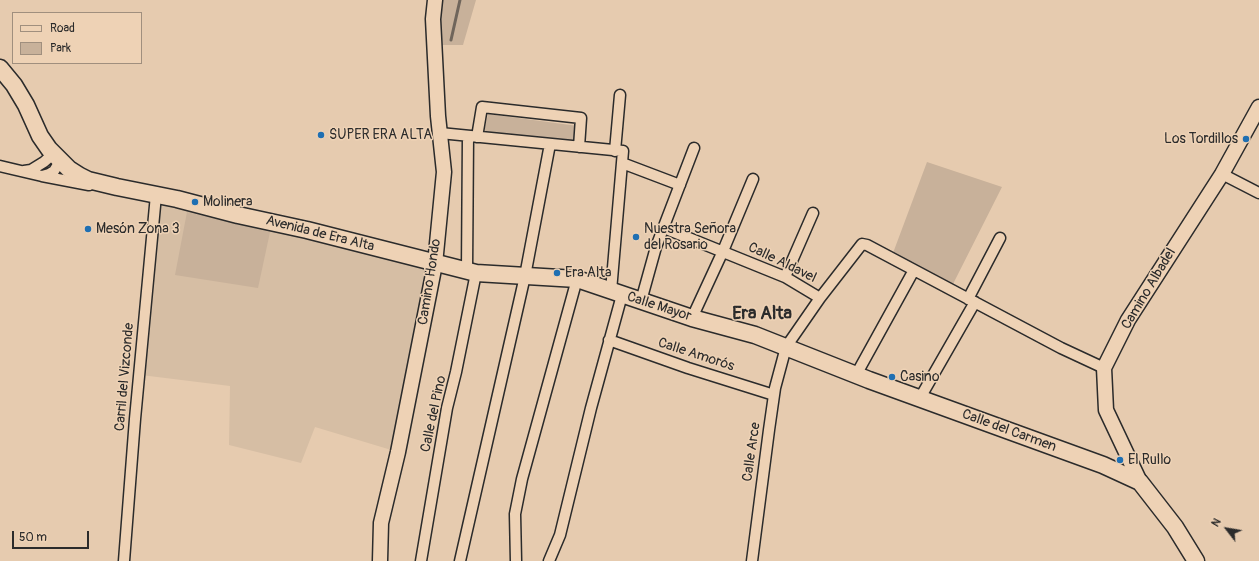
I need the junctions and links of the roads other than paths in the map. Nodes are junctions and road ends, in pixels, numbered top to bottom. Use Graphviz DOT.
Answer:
graph roads {
  1 [pos="435,0"];
  2 [pos="0,68"];
  3 [pos="620,95"];
  4 [pos="1259,108"];
  5 [pos="440,134"];
  6 [pos="472,137"];
  7 [pos="550,144"];
  8 [pos="579,147"];
  9 [pos="694,148"];
  10 [pos="614,150"];
  11 [pos="56,157"];
  12 [pos="622,164"];
  13 [pos="0,166"];
  14 [pos="24,171"];
  15 [pos="1222,174"];
  16 [pos="42,176"];
  17 [pos="754,179"];
  18 [pos="98,183"];
  19 [pos="680,185"];
  20 [pos="1259,193"];
  21 [pos="156,195"];
  22 [pos="813,213"];
  23 [pos="664,228"];
  24 [pos="1000,238"];
  25 [pos="723,251"];
  26 [pos="435,264"];
  27 [pos="914,270"];
  28 [pos="471,272"];
  29 [pos="525,276"];
  30 [pos="785,277"];
  31 [pos="577,279"];
  32 [pos="617,293"];
  33 [pos="820,298"];
  34 [pos="972,300"];
  35 [pos="641,301"];
  36 [pos="692,318"];
  37 [pos="609,340"];
  38 [pos="786,347"];
  39 [pos="1104,368"];
  40 [pos="856,374"];
  41 [pos="774,395"];
  42 [pos="920,398"];
  43 [pos="1140,482"];
  44 [pos="124,561"];
  45 [pos="380,561"];
  46 [pos="421,561"];
  47 [pos="460,561"];
  48 [pos="516,561"];
  49 [pos="549,561"];
  50 [pos="752,561"];
  51 [pos="1196,561"];
  1 -- 5 [label="main road, Camino Hondo"];
  2 -- 11 [label="main road, Avenida de Era Alta"];
  3 -- 10 [label="street"];
  4 -- 15 [label="main road, Camino Albadel"];
  5 -- 6 [label="street"];
  5 -- 26 [label="main road, Camino Hondo"];
  6 -- 7 [label="street"];
  6 -- 8 [label="street, Calle del Pino"];
  6 -- 28 [label="street, Calle del Pino"];
  7 -- 8 [label="street"];
  7 -- 29 [label="street"];
  8 -- 10 [label="street"];
  9 -- 19 [label="street"];
  10 -- 12 [label="street"];
  11 -- 14 [label="street"];
  11 -- 16 [label="street"];
  11 -- 18 [label="main road, Avenida de Era Alta"];
  12 -- 19 [label="street"];
  12 -- 32 [label="street"];
  13 -- 14 [label="street"];
  14 -- 16 [label="street"];
  15 -- 20 [label="street"];
  15 -- 39 [label="main road, Camino Albadel"];
  16 -- 18 [label="street"];
  17 -- 25 [label="street"];
  18 -- 21 [label="main road, Avenida de Era Alta"];
  19 -- 23 [label="street"];
  21 -- 26 [label="main road, Avenida de Era Alta"];
  21 -- 44 [label="street, Carril del Vizconde"];
  22 -- 30 [label="street"];
  23 -- 25 [label="street, Calle Aldavel"];
  23 -- 35 [label="street"];
  24 -- 34 [label="street"];
  25 -- 30 [label="street, Calle Aldavel"];
  25 -- 36 [label="street"];
  26 -- 28 [label="main road, Calle Mayor"];
  26 -- 45 [label="main road, Camino Hondo"];
  27 -- 33 [label="street"];
  27 -- 34 [label="street"];
  27 -- 40 [label="street"];
  28 -- 29 [label="main road, Calle Mayor"];
  28 -- 46 [label="street, Calle del Pino"];
  29 -- 31 [label="main road, Calle Mayor"];
  29 -- 47 [label="street"];
  30 -- 33 [label="street, Calle Aldavel"];
  31 -- 32 [label="main road, Calle Mayor"];
  31 -- 48 [label="street"];
  32 -- 35 [label="main road, Calle Mayor"];
  32 -- 37 [label="street"];
  33 -- 38 [label="street"];
  34 -- 39 [label="street"];
  34 -- 42 [label="street"];
  35 -- 36 [label="main road, Calle Mayor"];
  36 -- 38 [label="main road, Calle Mayor"];
  37 -- 41 [label="street, Calle Amorós"];
  37 -- 49 [label="street"];
  38 -- 40 [label="main road, Calle del Carmen"];
  38 -- 41 [label="street, Calle Arce"];
  39 -- 43 [label="main road, Camino Albadel"];
  40 -- 42 [label="main road, Calle del Carmen"];
  41 -- 50 [label="street, Calle Arce"];
  42 -- 43 [label="main road, Calle del Carmen"];
  43 -- 51 [label="main road, Calle del Carmen"];
}
